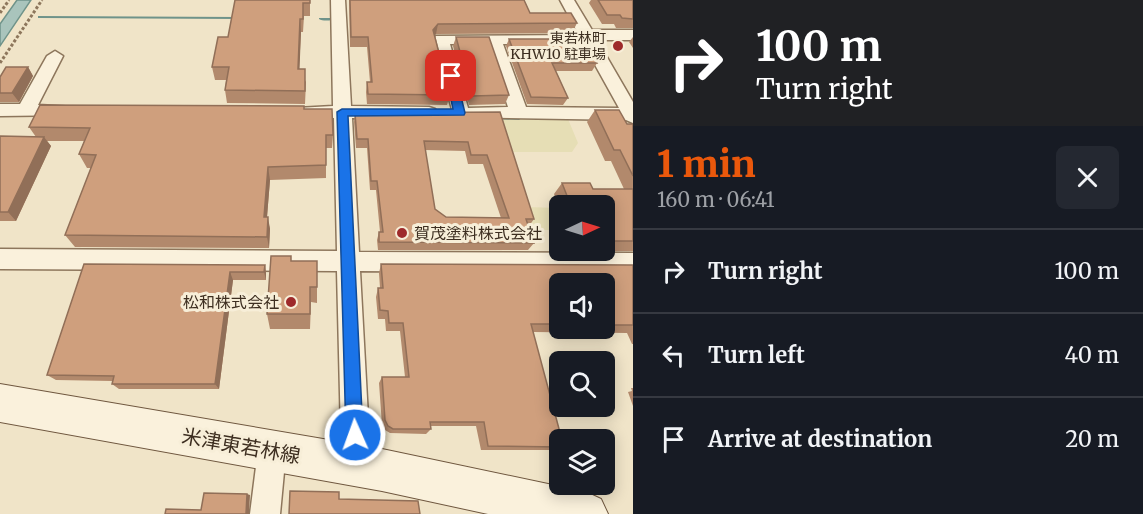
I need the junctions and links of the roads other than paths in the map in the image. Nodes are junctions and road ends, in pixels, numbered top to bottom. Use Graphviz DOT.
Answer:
graph roads {
  1 [pos="338,0"];
  2 [pos="567,0"];
  3 [pos="633,35"];
  4 [pos="588,37"];
  5 [pos="493,39"];
  6 [pos="55,56"];
  7 [pos="0,110"];
  8 [pos="26,110"];
  9 [pos="84,111"];
  10 [pos="284,112"];
  11 [pos="342,112"];
  12 [pos="460,113"];
  13 [pos="519,113"];
  14 [pos="632,116"];
  15 [pos="0,259"];
  16 [pos="348,261"];
  17 [pos="633,263"];
  18 [pos="2,408"];
  19 [pos="272,451"];
  20 [pos="351,465"];
  21 [pos="265,514"];
  22 [pos="586,514"];
  1 -- 11 [label="street"];
  2 -- 4 [label="street"];
  3 -- 4 [label="street"];
  4 -- 5 [label="street"];
  4 -- 14 [label="street"];
  5 -- 12 [label="street"];
  5 -- 13 [label="street"];
  6 -- 8 [label="street"];
  7 -- 8 [label="street"];
  8 -- 9 [label="street"];
  10 -- 11 [label="street"];
  11 -- 12 [label="street"];
  11 -- 16 [label="street"];
  12 -- 13 [label="street"];
  13 -- 14 [label="street"];
  15 -- 16 [label="street"];
  16 -- 17 [label="street"];
  16 -- 20 [label="street"];
  18 -- 19 [label="main road, 米津東若林線"];
  19 -- 20 [label="main road, 米津東若林線"];
  19 -- 21 [label="street"];
  20 -- 22 [label="main road, 米津東若林線"];
}
